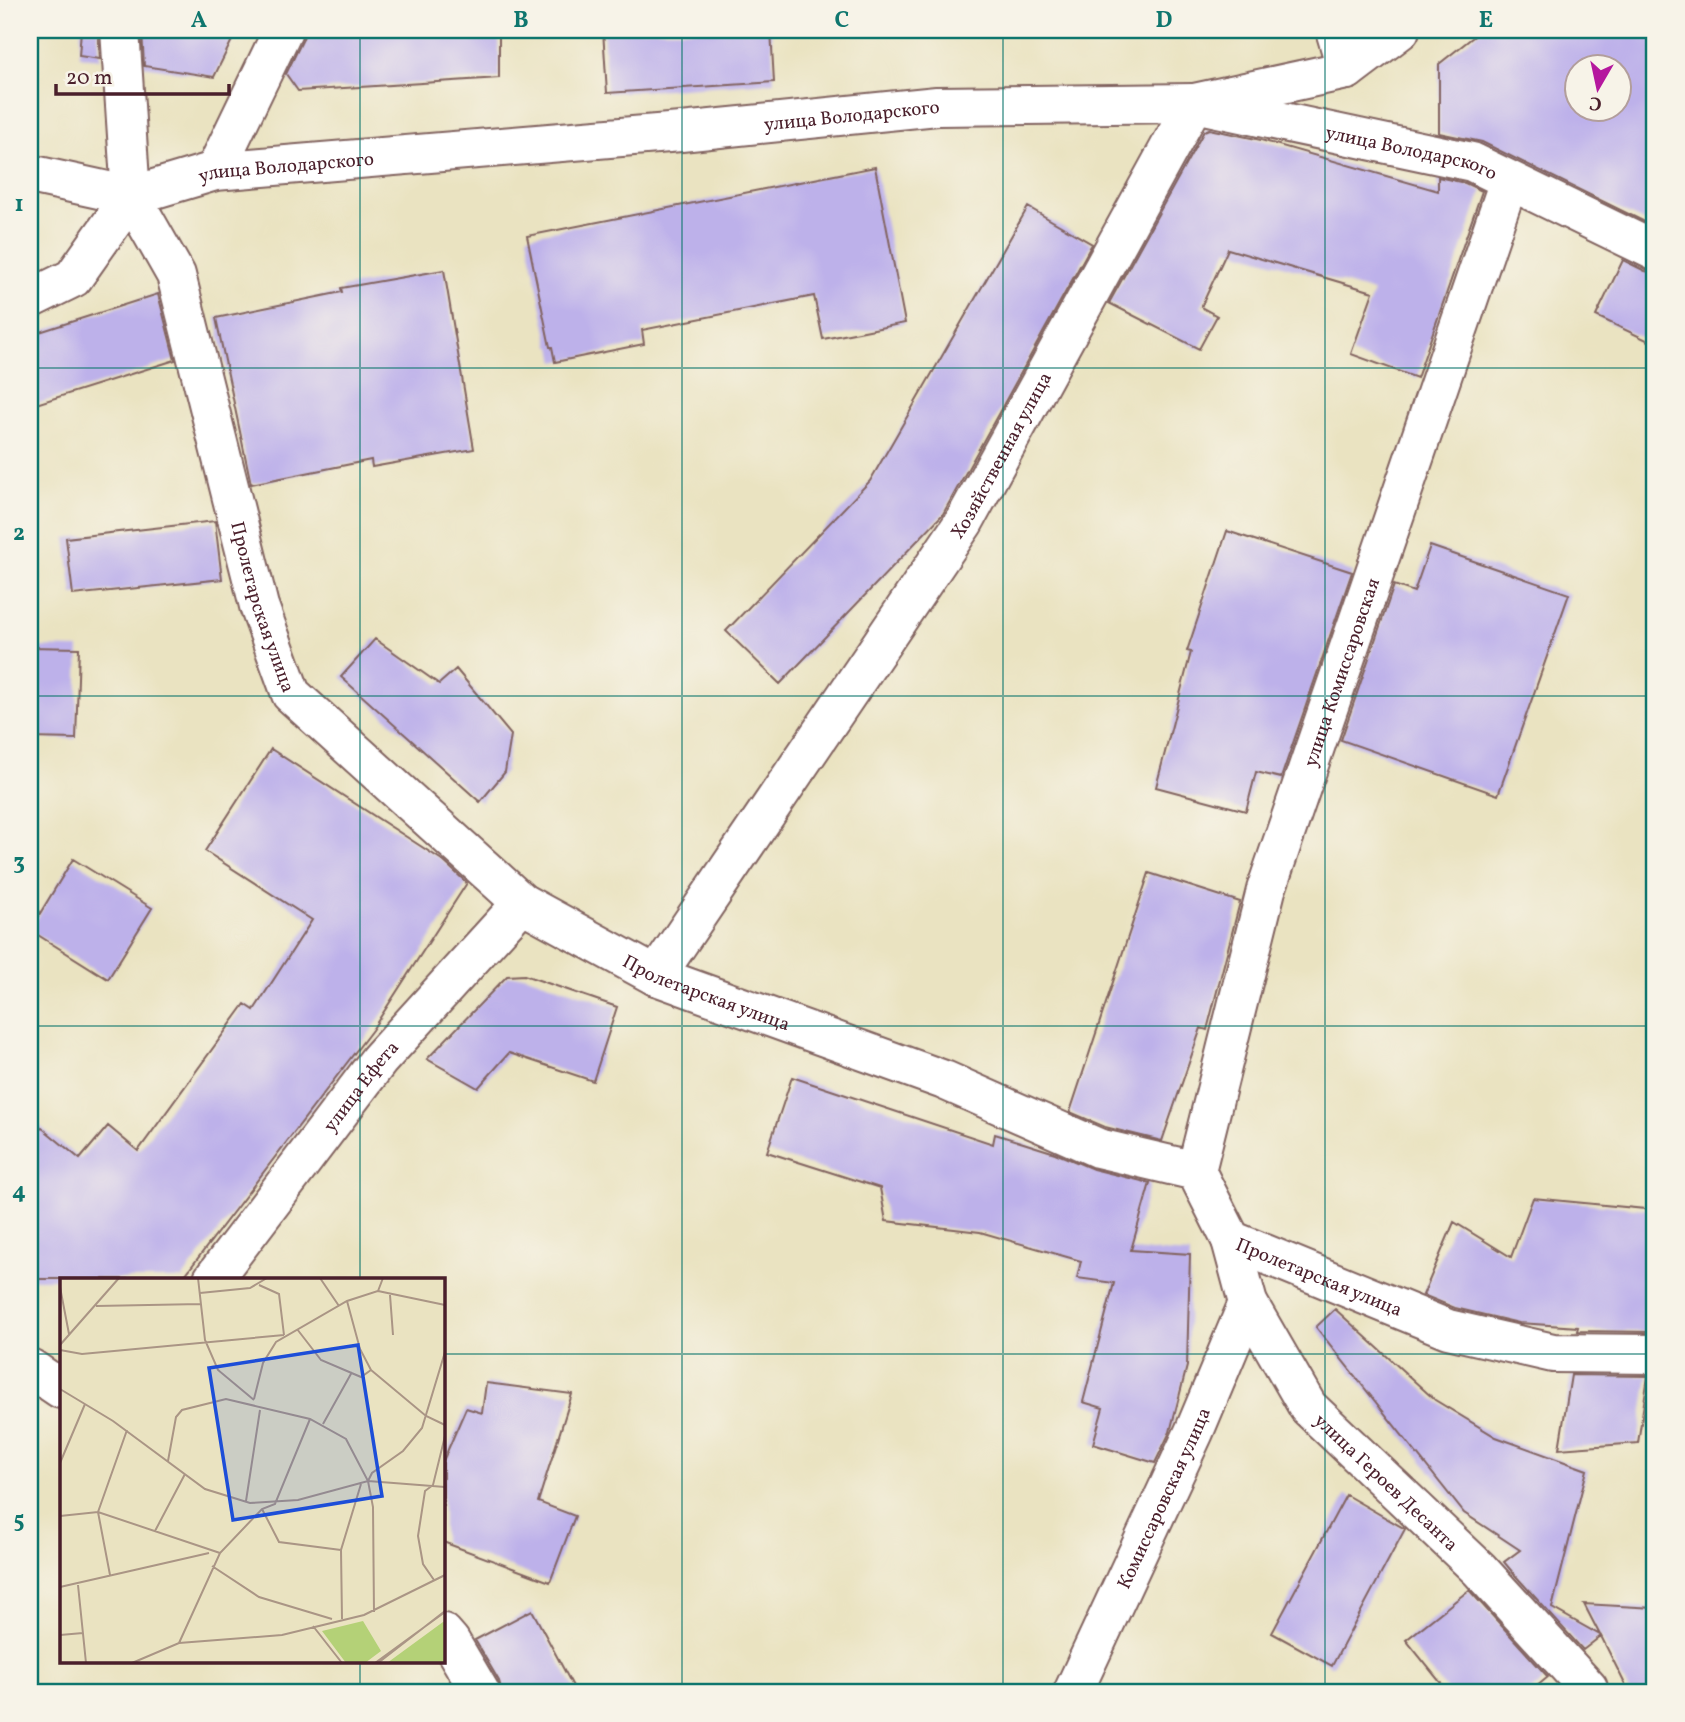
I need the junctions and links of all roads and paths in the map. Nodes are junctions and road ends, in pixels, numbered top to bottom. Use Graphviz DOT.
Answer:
graph roads {
  1 [pos="120,30"];
  2 [pos="283,30"];
  3 [pos="1335,30"];
  4 [pos="1401,30"];
  5 [pos="1347,70"];
  6 [pos="1195,103"];
  7 [pos="215,171"];
  8 [pos="30,174"];
  9 [pos="1509,181"];
  10 [pos="131,196"];
  11 [pos="1655,251"];
  12 [pos="30,299"];
  13 [pos="522,903"];
  14 [pos="656,976"];
  15 [pos="1196,1171"];
  16 [pos="1231,1240"];
  17 [pos="215,1278"];
  18 [pos="1248,1303"];
  19 [pos="1655,1354"];
  20 [pos="30,1368"];
  21 [pos="60,1388"];
  22 [pos="444,1634"];
  23 [pos="480,1692"];
  24 [pos="1073,1692"];
  25 [pos="1588,1692"];
  1 -- 10 [label="street"];
  2 -- 7 [label="street"];
  3 -- 5 [label="street"];
  4 -- 5 [label="street"];
  5 -- 6 [label="street"];
  6 -- 7 [label="street, улица Володарского"];
  6 -- 9 [label="street, улица Володарского"];
  6 -- 14 [label="street, Хозяйственная улица"];
  7 -- 10 [label="street, улица Володарского"];
  8 -- 10 [label="street, улица Володарского"];
  9 -- 11 [label="street, улица Володарского"];
  9 -- 15 [label="street, улица Комиссаровская"];
  10 -- 12 [label="street"];
  10 -- 13 [label="street, Пролетарская улица"];
  13 -- 14 [label="street, Пролетарская улица"];
  13 -- 17 [label="street, улица Ефета"];
  14 -- 15 [label="street, Пролетарская улица"];
  15 -- 16 [label="street, Пролетарская улица"];
  16 -- 18 [label="street, улица Героев Десанта"];
  16 -- 19 [label="street, Пролетарская улица"];
  18 -- 24 [label="street, Комиссаровская улица"];
  18 -- 25 [label="street, улица Героев Десанта"];
  20 -- 21 [label="street"];
  22 -- 23 [label="street"];
}
